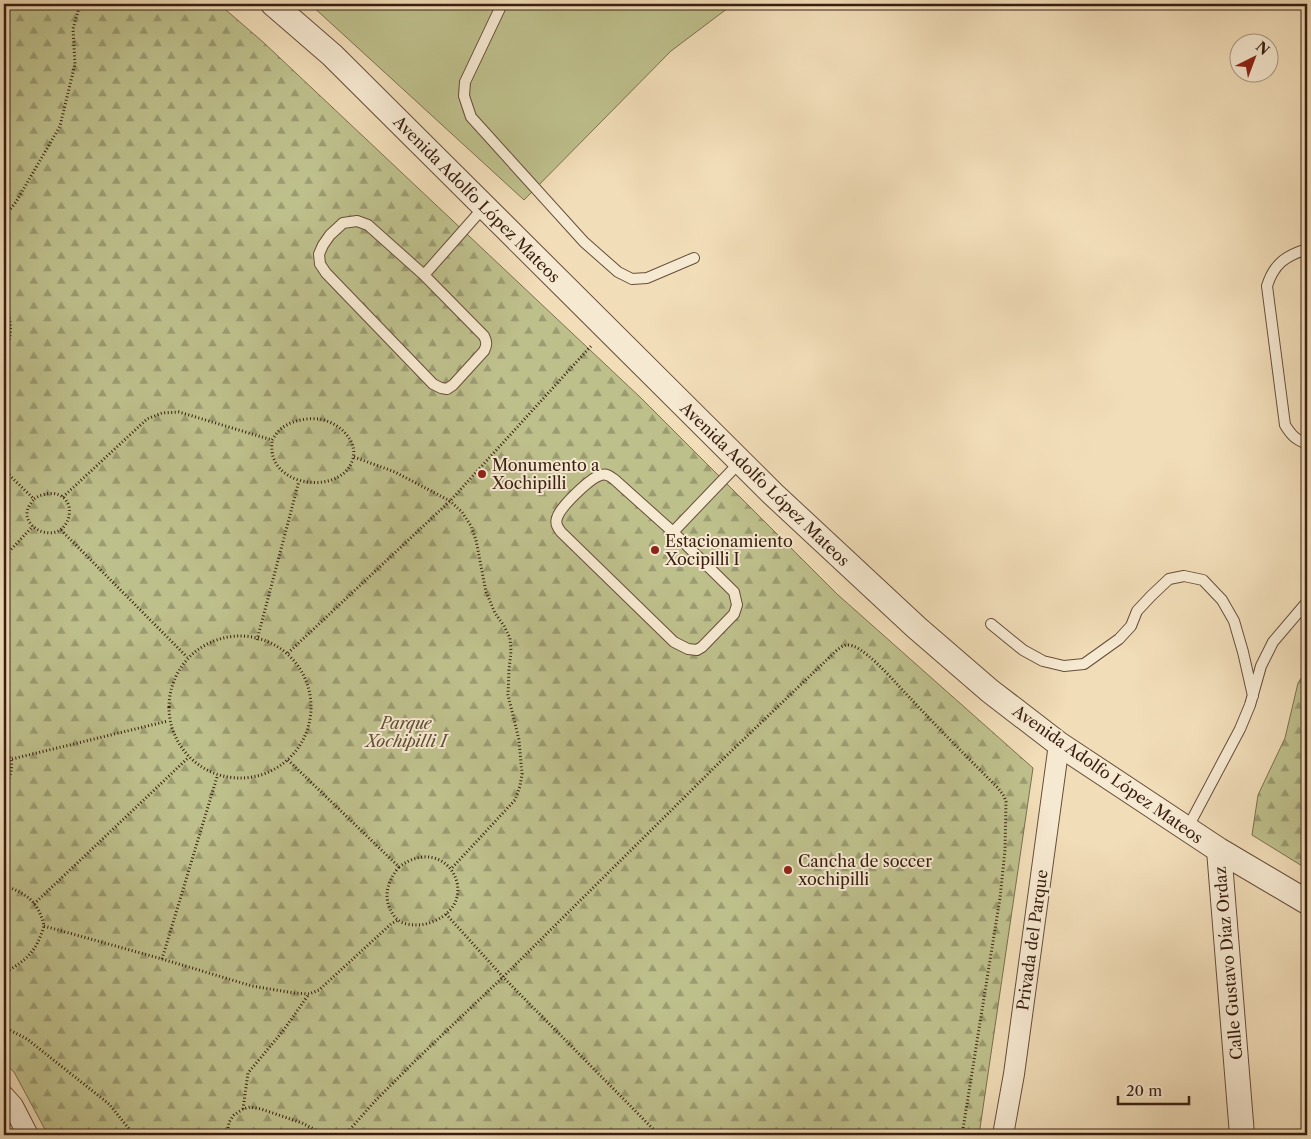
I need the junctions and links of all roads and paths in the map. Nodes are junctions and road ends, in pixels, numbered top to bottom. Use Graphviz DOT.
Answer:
graph roads {
  1 [pos="80,4"];
  2 [pos="273,4"];
  3 [pos="502,4"];
  4 [pos="484,207"];
  5 [pos="4,217"];
  6 [pos="1307,249"];
  7 [pos="694,258"];
  8 [pos="424,275"];
  9 [pos="4,301"];
  10 [pos="608,330"];
  11 [pos="4,357"];
  12 [pos="272,440"];
  13 [pos="1307,444"];
  14 [pos="354,457"];
  15 [pos="740,462"];
  16 [pos="4,470"];
  17 [pos="300,481"];
  18 [pos="63,497"];
  19 [pos="34,499"];
  20 [pos="450,501"];
  21 [pos="33,526"];
  22 [pos="61,530"];
  23 [pos="674,532"];
  24 [pos="4,557"];
  25 [pos="1307,602"];
  26 [pos="991,624"];
  27 [pos="257,640"];
  28 [pos="288,654"];
  29 [pos="187,657"];
  30 [pos="1252,696"];
  31 [pos="168,721"];
  32 [pos="1060,744"];
  33 [pos="4,748"];
  34 [pos="189,757"];
  35 [pos="12,759"];
  36 [pos="288,760"];
  37 [pos="217,776"];
  38 [pos="4,789"];
  39 [pos="1187,829"];
  40 [pos="1219,850"];
  41 [pos="398,867"];
  42 [pos="451,869"];
  43 [pos="4,885"];
  44 [pos="1307,902"];
  45 [pos="34,904"];
  46 [pos="446,914"];
  47 [pos="398,920"];
  48 [pos="44,926"];
  49 [pos="162,958"];
  50 [pos="4,973"];
  51 [pos="503,977"];
  52 [pos="309,994"];
  53 [pos="4,1027"];
  54 [pos="4,1096"];
  55 [pos="243,1109"];
  56 [pos="28,1135"];
  57 [pos="134,1135"];
  58 [pos="228,1135"];
  59 [pos="325,1135"];
  60 [pos="345,1135"];
  61 [pos="659,1135"];
  62 [pos="962,1135"];
  63 [pos="1003,1135"];
  64 [pos="1242,1135"];
  1 -- 5 [label="path"];
  2 -- 4 [label="street, Avenida Adolfo López Mateos"];
  3 -- 7 [label="lane"];
  4 -- 8 [label="lane"];
  4 -- 10 [label="street, Avenida Adolfo López Mateos"];
  6 -- 13 [label="lane"];
  8 -- 8 [label="lane"];
  9 -- 11 [label="path"];
  10 -- 15 [label="street, Avenida Adolfo López Mateos"];
  10 -- 20 [label="path"];
  12 -- 14 [label="path"];
  12 -- 17 [label="path"];
  12 -- 18 [label="path"];
  14 -- 17 [label="path"];
  14 -- 20 [label="path"];
  15 -- 23 [label="lane"];
  15 -- 32 [label="street, Avenida Adolfo López Mateos"];
  16 -- 19 [label="path"];
  17 -- 27 [label="path"];
  18 -- 19 [label="path"];
  18 -- 22 [label="path"];
  19 -- 21 [label="path"];
  20 -- 28 [label="path"];
  20 -- 42 [label="path"];
  21 -- 22 [label="path"];
  21 -- 24 [label="path"];
  22 -- 29 [label="path"];
  23 -- 23 [label="lane"];
  25 -- 30 [label="lane"];
  26 -- 30 [label="lane"];
  27 -- 28 [label="path"];
  27 -- 29 [label="path"];
  28 -- 36 [label="path"];
  29 -- 31 [label="path"];
  30 -- 39 [label="lane"];
  31 -- 34 [label="path"];
  31 -- 35 [label="path"];
  32 -- 39 [label="street, Avenida Adolfo López Mateos"];
  32 -- 63 [label="street, Privada del Parque"];
  33 -- 35 [label="path"];
  34 -- 37 [label="path"];
  34 -- 45 [label="path"];
  35 -- 38 [label="path"];
  36 -- 37 [label="path"];
  36 -- 41 [label="path"];
  37 -- 49 [label="path"];
  39 -- 40 [label="street, Avenida Adolfo López Mateos"];
  40 -- 44 [label="street, Avenida Adolfo López Mateos"];
  40 -- 64 [label="street, Calle Gustavo Díaz Ordaz"];
  41 -- 42 [label="path"];
  41 -- 47 [label="path"];
  42 -- 46 [label="path"];
  43 -- 45 [label="path"];
  45 -- 48 [label="path"];
  46 -- 47 [label="path"];
  46 -- 51 [label="path"];
  47 -- 52 [label="path"];
  48 -- 49 [label="path"];
  48 -- 50 [label="path"];
  49 -- 52 [label="path"];
  51 -- 60 [label="path"];
  51 -- 61 [label="path"];
  51 -- 62 [label="path"];
  52 -- 55 [label="path"];
  53 -- 57 [label="path"];
  54 -- 56 [label="street"];
  55 -- 58 [label="path"];
  55 -- 59 [label="path"];
}
